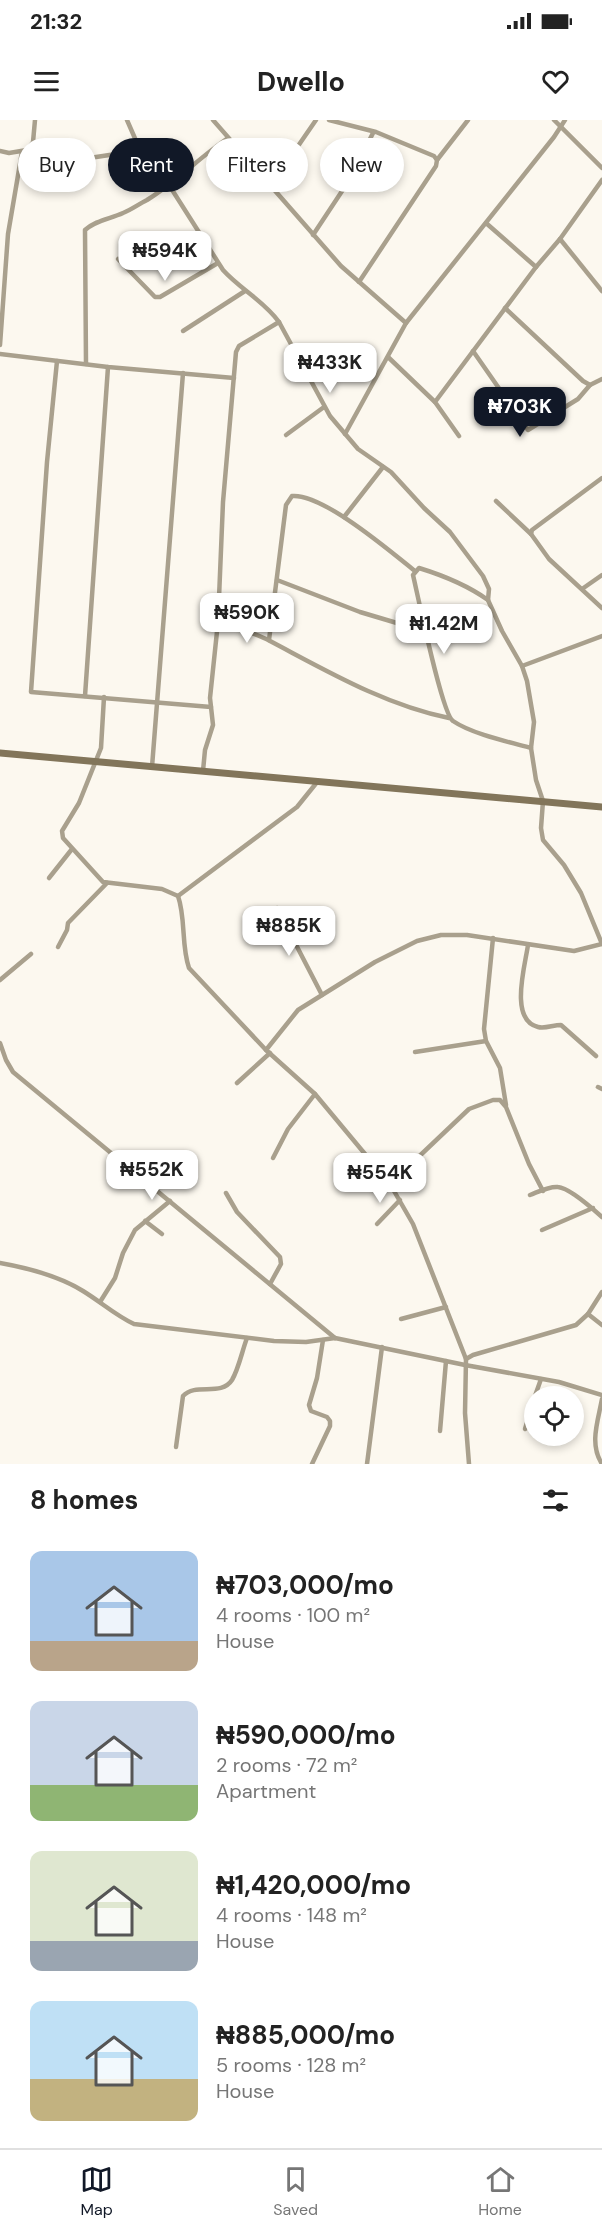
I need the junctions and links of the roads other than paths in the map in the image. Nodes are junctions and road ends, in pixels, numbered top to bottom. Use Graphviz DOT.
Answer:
graph roads {
  1 [pos="35,120"];
  2 [pos="127,120"];
  3 [pos="213,120"];
  4 [pos="316,120"];
  5 [pos="329,120"];
  6 [pos="468,120"];
  7 [pos="554,120"];
  8 [pos="565,120"];
  9 [pos="561,125"];
  10 [pos="373,133"];
  11 [pos="33,138"];
  12 [pos="135,138"];
  13 [pos="228,138"];
  14 [pos="304,138"];
  15 [pos="0,151"];
  16 [pos="18,152"];
  17 [pos="206,153"];
  18 [pos="437,160"];
  19 [pos="194,162"];
  20 [pos="602,168"];
  21 [pos="18,175"];
  22 [pos="602,180"];
  23 [pos="158,192"];
  24 [pos="173,192"];
  25 [pos="275,192"];
  26 [pos="486,223"];
  27 [pos="0,234"];
  28 [pos="8,234"];
  29 [pos="313,235"];
  30 [pos="560,239"];
  31 [pos="118,259"];
  32 [pos="218,262"];
  33 [pos="536,267"];
  34 [pos="359,282"];
  35 [pos="2,290"];
  36 [pos="245,291"];
  37 [pos="602,291"];
  38 [pos="505,308"];
  39 [pos="279,322"];
  40 [pos="406,323"];
  41 [pos="183,330"];
  42 [pos="0,345"];
  43 [pos="473,351"];
  44 [pos="0,354"];
  45 [pos="388,357"];
  46 [pos="57,361"];
  47 [pos="86,364"];
  48 [pos="108,367"];
  49 [pos="183,373"];
  50 [pos="234,378"];
  51 [pos="602,379"];
  52 [pos="590,385"];
  53 [pos="435,402"];
  54 [pos="324,407"];
  55 [pos="345,434"];
  56 [pos="286,435"];
  57 [pos="459,436"];
  58 [pos="383,467"];
  59 [pos="602,478"];
  60 [pos="496,501"];
  61 [pos="344,517"];
  62 [pos="531,534"];
  63 [pos="415,571"];
  64 [pos="602,575"];
  65 [pos="277,580"];
  66 [pos="582,589"];
  67 [pos="488,600"];
  68 [pos="602,608"];
  69 [pos="218,621"];
  70 [pos="427,632"];
  71 [pos="602,636"];
  72 [pos="269,640"];
  73 [pos="522,666"];
  74 [pos="84,696"];
  75 [pos="104,697"];
  76 [pos="158,702"];
  77 [pos="211,706"];
  78 [pos="449,718"];
  79 [pos="531,748"];
  80 [pos="0,753"];
  81 [pos="97,762"];
  82 [pos="152,767"];
  83 [pos="203,771"];
  84 [pos="318,781"];
  85 [pos="543,801"];
  86 [pos="602,807"];
  87 [pos="72,849"];
  88 [pos="49,879"];
  89 [pos="107,883"];
  90 [pos="178,896"];
  91 [pos="277,908"];
  92 [pos="493,938"];
  93 [pos="602,944"];
  94 [pos="528,945"];
  95 [pos="58,947"];
  96 [pos="31,954"];
  97 [pos="0,980"];
  98 [pos="322,995"];
  99 [pos="486,1041"];
  100 [pos="0,1043"];
  101 [pos="268,1052"];
  102 [pos="415,1052"];
  103 [pos="596,1056"];
  104 [pos="237,1083"];
  105 [pos="315,1094"];
  106 [pos="506,1107"];
  107 [pos="273,1158"];
  108 [pos="390,1184"];
  109 [pos="543,1191"];
  110 [pos="226,1193"];
  111 [pos="530,1195"];
  112 [pos="399,1200"];
  113 [pos="170,1201"];
  114 [pos="593,1208"];
  115 [pos="602,1217"];
  116 [pos="145,1221"];
  117 [pos="377,1224"];
  118 [pos="542,1230"];
  119 [pos="162,1234"];
  120 [pos="0,1263"];
  121 [pos="270,1284"];
  122 [pos="602,1292"];
  123 [pos="100,1302"];
  124 [pos="446,1307"];
  125 [pos="588,1314"];
  126 [pos="400,1319"];
  127 [pos="602,1325"];
  128 [pos="247,1338"];
  129 [pos="335,1338"];
  130 [pos="323,1340"];
  131 [pos="382,1347"];
  132 [pos="466,1359"];
  133 [pos="446,1361"];
  134 [pos="465,1365"];
  135 [pos="541,1379"];
  136 [pos="539,1386"];
  137 [pos="602,1397"];
  138 [pos="440,1431"];
  139 [pos="176,1447"];
  140 [pos="312,1464"];
  141 [pos="367,1464"];
  142 [pos="469,1464"];
  143 [pos="602,1464"];
  1 -- 11 [label="street"];
  2 -- 12 [label="street"];
  3 -- 13 [label="street"];
  4 -- 14 [label="street"];
  5 -- 10 [label="street"];
  6 -- 18 [label="street"];
  7 -- 9 [label="street"];
  8 -- 9 [label="street"];
  9 -- 20 [label="street"];
  9 -- 26 [label="street"];
  10 -- 18 [label="street"];
  10 -- 29 [label="street"];
  15 -- 16 [label="street"];
  17 -- 19 [label="street"];
  18 -- 34 [label="street"];
  21 -- 28 [label="street"];
  22 -- 30 [label="street"];
  23 -- 47 [label="street"];
  24 -- 32 [label="street"];
  25 -- 29 [label="street"];
  26 -- 33 [label="street"];
  26 -- 40 [label="street"];
  27 -- 28 [label="street"];
  28 -- 35 [label="street"];
  29 -- 34 [label="street"];
  30 -- 33 [label="street"];
  30 -- 37 [label="street"];
  31 -- 32 [label="street"];
  32 -- 36 [label="street"];
  33 -- 38 [label="street"];
  34 -- 40 [label="street"];
  35 -- 42 [label="street"];
  36 -- 39 [label="street"];
  36 -- 41 [label="street"];
  38 -- 43 [label="street"];
  38 -- 52 [label="street"];
  39 -- 50 [label="street"];
  39 -- 54 [label="street"];
  40 -- 45 [label="street"];
  43 -- 52 [label="street"];
  43 -- 53 [label="street"];
  44 -- 46 [label="street"];
  45 -- 53 [label="street"];
  45 -- 55 [label="street"];
  46 -- 47 [label="street"];
  46 -- 74 [label="street"];
  47 -- 48 [label="street"];
  48 -- 49 [label="street"];
  48 -- 74 [label="street"];
  49 -- 50 [label="street"];
  49 -- 76 [label="street"];
  50 -- 69 [label="street"];
  51 -- 52 [label="street"];
  53 -- 57 [label="street"];
  54 -- 55 [label="street"];
  54 -- 56 [label="street"];
  55 -- 58 [label="street"];
  58 -- 61 [label="street"];
  58 -- 67 [label="street"];
  59 -- 62 [label="street"];
  60 -- 62 [label="street"];
  61 -- 63 [label="street"];
  61 -- 65 [label="street"];
  62 -- 66 [label="street"];
  63 -- 67 [label="street"];
  63 -- 70 [label="street"];
  64 -- 66 [label="street"];
  65 -- 70 [label="street"];
  65 -- 72 [label="street"];
  66 -- 68 [label="street"];
  67 -- 73 [label="street"];
  69 -- 72 [label="street"];
  69 -- 77 [label="street"];
  70 -- 78 [label="street"];
  71 -- 73 [label="street"];
  72 -- 78 [label="street"];
  73 -- 79 [label="street"];
  74 -- 75 [label="street"];
  75 -- 76 [label="street"];
  75 -- 81 [label="street"];
  76 -- 77 [label="street"];
  76 -- 82 [label="street"];
  77 -- 83 [label="street"];
  78 -- 79 [label="street"];
  79 -- 85 [label="street"];
  80 -- 81 [label="main road"];
  81 -- 82 [label="main road"];
  81 -- 87 [label="street"];
  82 -- 83 [label="main road"];
  83 -- 84 [label="main road"];
  84 -- 85 [label="main road"];
  84 -- 90 [label="street"];
  85 -- 86 [label="main road"];
  85 -- 93 [label="street"];
  87 -- 88 [label="street"];
  87 -- 89 [label="street"];
  89 -- 90 [label="street"];
  89 -- 95 [label="street"];
  90 -- 101 [label="street"];
  91 -- 98 [label="street"];
  92 -- 94 [label="street"];
  92 -- 98 [label="street"];
  92 -- 99 [label="street"];
  93 -- 94 [label="street"];
  94 -- 103 [label="street"];
  96 -- 97 [label="street"];
  98 -- 101 [label="street"];
  99 -- 102 [label="street"];
  99 -- 106 [label="street"];
  100 -- 113 [label="street"];
  101 -- 104 [label="street"];
  101 -- 105 [label="street"];
  105 -- 107 [label="street"];
  105 -- 108 [label="street"];
  106 -- 108 [label="street"];
  106 -- 109 [label="street"];
  108 -- 112 [label="street"];
  109 -- 111 [label="street"];
  109 -- 114 [label="street"];
  110 -- 121 [label="street"];
  112 -- 117 [label="street"];
  112 -- 124 [label="street"];
  113 -- 116 [label="street"];
  113 -- 121 [label="street"];
  114 -- 115 [label="street"];
  114 -- 118 [label="street"];
  116 -- 119 [label="street"];
  116 -- 123 [label="street"];
  120 -- 123 [label="street"];
  121 -- 129 [label="street"];
  122 -- 125 [label="street"];
  123 -- 128 [label="street"];
  124 -- 126 [label="street"];
  124 -- 132 [label="street"];
  125 -- 127 [label="street"];
  125 -- 132 [label="street"];
  128 -- 130 [label="street"];
  128 -- 139 [label="street"];
  129 -- 130 [label="street"];
  129 -- 131 [label="street"];
  130 -- 140 [label="street"];
  131 -- 133 [label="street"];
  131 -- 141 [label="street"];
  132 -- 134 [label="street"];
  133 -- 134 [label="street"];
  133 -- 138 [label="street"];
  134 -- 135 [label="street"];
  134 -- 142 [label="street"];
  135 -- 136 [label="street"];
  135 -- 137 [label="street"];
  137 -- 143 [label="street"];
}
